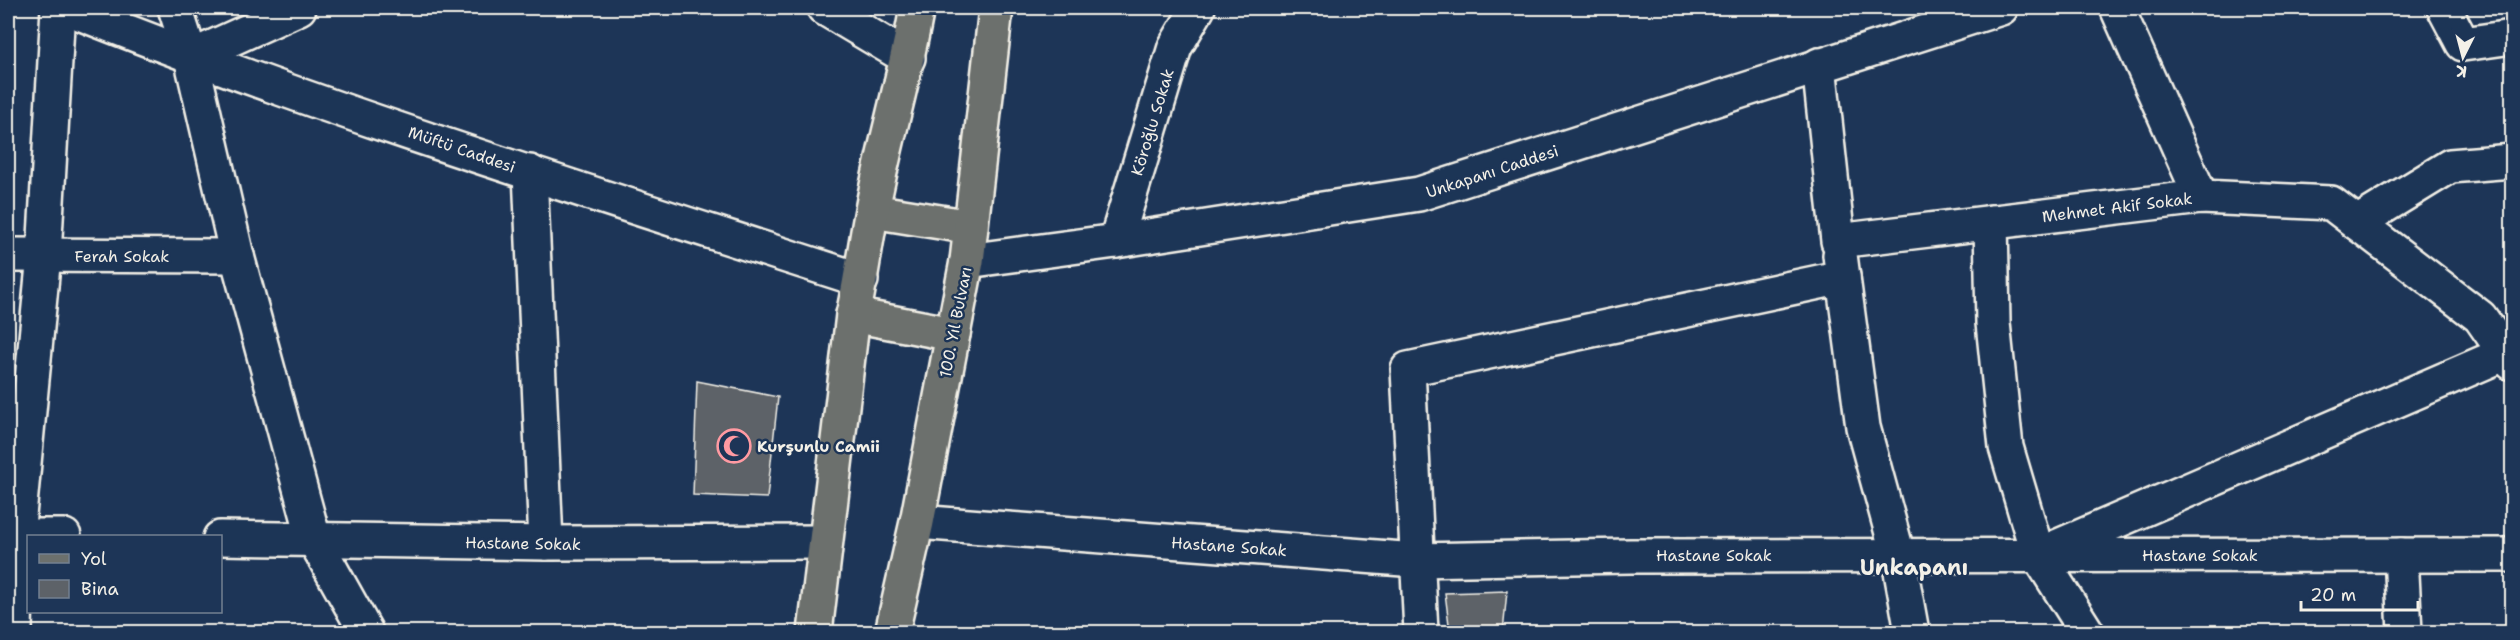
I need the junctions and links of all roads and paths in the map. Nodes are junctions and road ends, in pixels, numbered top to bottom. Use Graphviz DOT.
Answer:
graph roads {
  1 [pos="58,8"];
  2 [pos="67,8"];
  3 [pos="175,8"];
  4 [pos="299,8"];
  5 [pos="824,8"];
  6 [pos="917,8"];
  7 [pos="996,8"];
  8 [pos="1198,8"];
  9 [pos="2001,8"];
  10 [pos="2117,8"];
  11 [pos="2444,8"];
  12 [pos="2512,37"];
  13 [pos="191,57"];
  14 [pos="908,58"];
  15 [pos="1819,66"];
  16 [pos="2512,161"];
  17 [pos="530,172"];
  18 [pos="2201,196"];
  19 [pos="872,211"];
  20 [pos="1991,222"];
  21 [pos="2357,223"];
  22 [pos="971,227"];
  23 [pos="1116,241"];
  24 [pos="1838,241"];
  25 [pos="8,255"];
  26 [pos="44,255"];
  27 [pos="237,256"];
  28 [pos="967,261"];
  29 [pos="1843,277"];
  30 [pos="861,280"];
  31 [pos="853,315"];
  32 [pos="2512,315"];
  33 [pos="2480,317"];
  34 [pos="953,334"];
  35 [pos="2509,358"];
  36 [pos="917,522"];
  37 [pos="12,536"];
  38 [pos="27,536"];
  39 [pos="222,538"];
  40 [pos="314,539"];
  41 [pos="825,542"];
  42 [pos="546,543"];
  43 [pos="1898,555"];
  44 [pos="2038,555"];
  45 [pos="2401,555"];
  46 [pos="2512,555"];
  47 [pos="1416,560"];
  48 [pos="15,633"];
  49 [pos="366,633"];
  50 [pos="815,633"];
  51 [pos="892,633"];
  52 [pos="1421,633"];
  53 [pos="1912,633"];
  54 [pos="2087,633"];
  55 [pos="2404,633"];
  1 -- 26 [label="street"];
  2 -- 13 [label="street, Müftü Caddesi"];
  3 -- 13 [label="street"];
  4 -- 13 [label="street"];
  5 -- 14 [label="street"];
  6 -- 14 [label="main road"];
  7 -- 22 [label="main road, 100. Yıl Bulvarı"];
  8 -- 23 [label="street, Köroğlu Sokak"];
  9 -- 15 [label="street, Unkapanı Caddesi"];
  10 -- 18 [label="street"];
  11 -- 12 [label="street"];
  13 -- 17 [label="street, Müftü Caddesi"];
  13 -- 27 [label="street"];
  14 -- 19 [label="main road"];
  15 -- 23 [label="street, Unkapanı Caddesi"];
  15 -- 24 [label="street"];
  16 -- 21 [label="street"];
  17 -- 30 [label="street, Müftü Caddesi"];
  17 -- 42 [label="street"];
  18 -- 20 [label="street, Mehmet Akif Sokak"];
  18 -- 21 [label="street, Mehmet Akif Sokak"];
  19 -- 22 [label="main road"];
  19 -- 30 [label="main road"];
  20 -- 24 [label="street, Mehmet Akif Sokak"];
  20 -- 44 [label="street"];
  21 -- 33 [label="street, Mehmet Akif Sokak"];
  22 -- 28 [label="main road, 100. Yıl Bulvarı"];
  23 -- 28 [label="street, Unkapanı Caddesi"];
  24 -- 29 [label="street"];
  25 -- 26 [label="street, Ferah Sokak"];
  26 -- 27 [label="street, Ferah Sokak"];
  26 -- 37 [label="street"];
  27 -- 40 [label="street"];
  28 -- 34 [label="main road, 100. Yıl Bulvarı"];
  29 -- 43 [label="street"];
  29 -- 47 [label="street"];
  30 -- 31 [label="main road"];
  31 -- 34 [label="main road"];
  31 -- 41 [label="main road"];
  32 -- 33 [label="street"];
  33 -- 35 [label="street, Mehmet Akif Sokak"];
  34 -- 36 [label="main road, 100. Yıl Bulvarı"];
  35 -- 44 [label="street"];
  36 -- 47 [label="street, Hastane Sokak"];
  36 -- 51 [label="main road, 100. Yıl Bulvarı"];
  37 -- 38 [label="street"];
  37 -- 48 [label="street"];
  39 -- 40 [label="street, Hastane Sokak"];
  40 -- 42 [label="street, Hastane Sokak"];
  40 -- 49 [label="street"];
  41 -- 42 [label="street, Hastane Sokak"];
  41 -- 50 [label="main road"];
  43 -- 44 [label="street, Hastane Sokak"];
  43 -- 47 [label="street, Hastane Sokak"];
  43 -- 53 [label="street"];
  44 -- 45 [label="street, Hastane Sokak"];
  44 -- 54 [label="street"];
  45 -- 46 [label="street, Hastane Sokak"];
  45 -- 55 [label="street"];
  47 -- 52 [label="street"];
}
